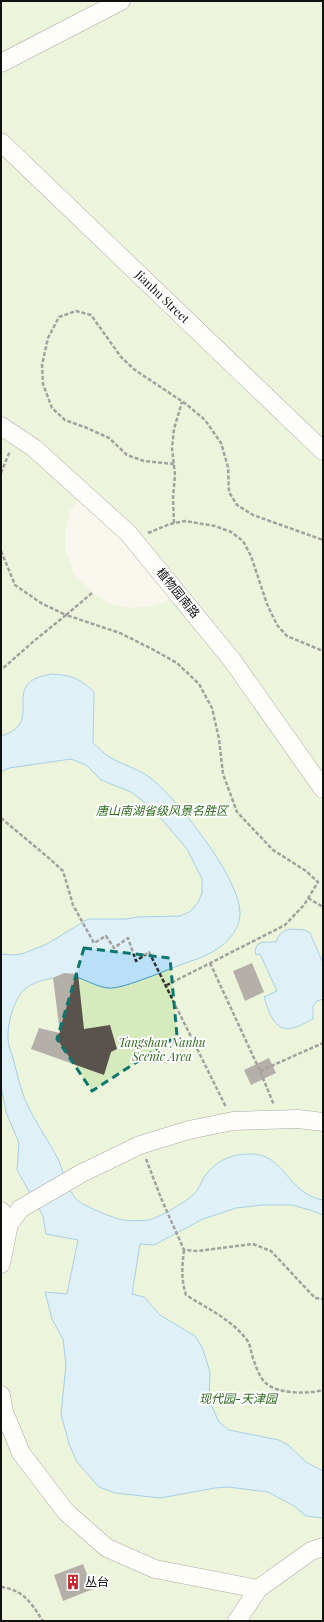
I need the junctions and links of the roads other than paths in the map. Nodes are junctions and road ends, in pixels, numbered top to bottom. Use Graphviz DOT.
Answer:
graph roads {
  1 [pos="121,1"];
  2 [pos="1,63"];
  3 [pos="1,142"];
  4 [pos="8,431"];
  5 [pos="323,451"];
  6 [pos="323,789"];
  7 [pos="323,1122"];
  8 [pos="5,1217"];
  9 [pos="1,1264"];
  10 [pos="1,1395"];
  11 [pos="323,1547"];
  12 [pos="258,1589"];
  13 [pos="237,1621"];
  1 -- 2 [label="street"];
  3 -- 5 [label="street, Jianhu Street"];
  4 -- 6 [label="street, 植物园南路"];
  7 -- 8 [label="street"];
  8 -- 9 [label="street"];
  10 -- 12 [label="street"];
  11 -- 12 [label="street"];
  12 -- 13 [label="street"];
}
